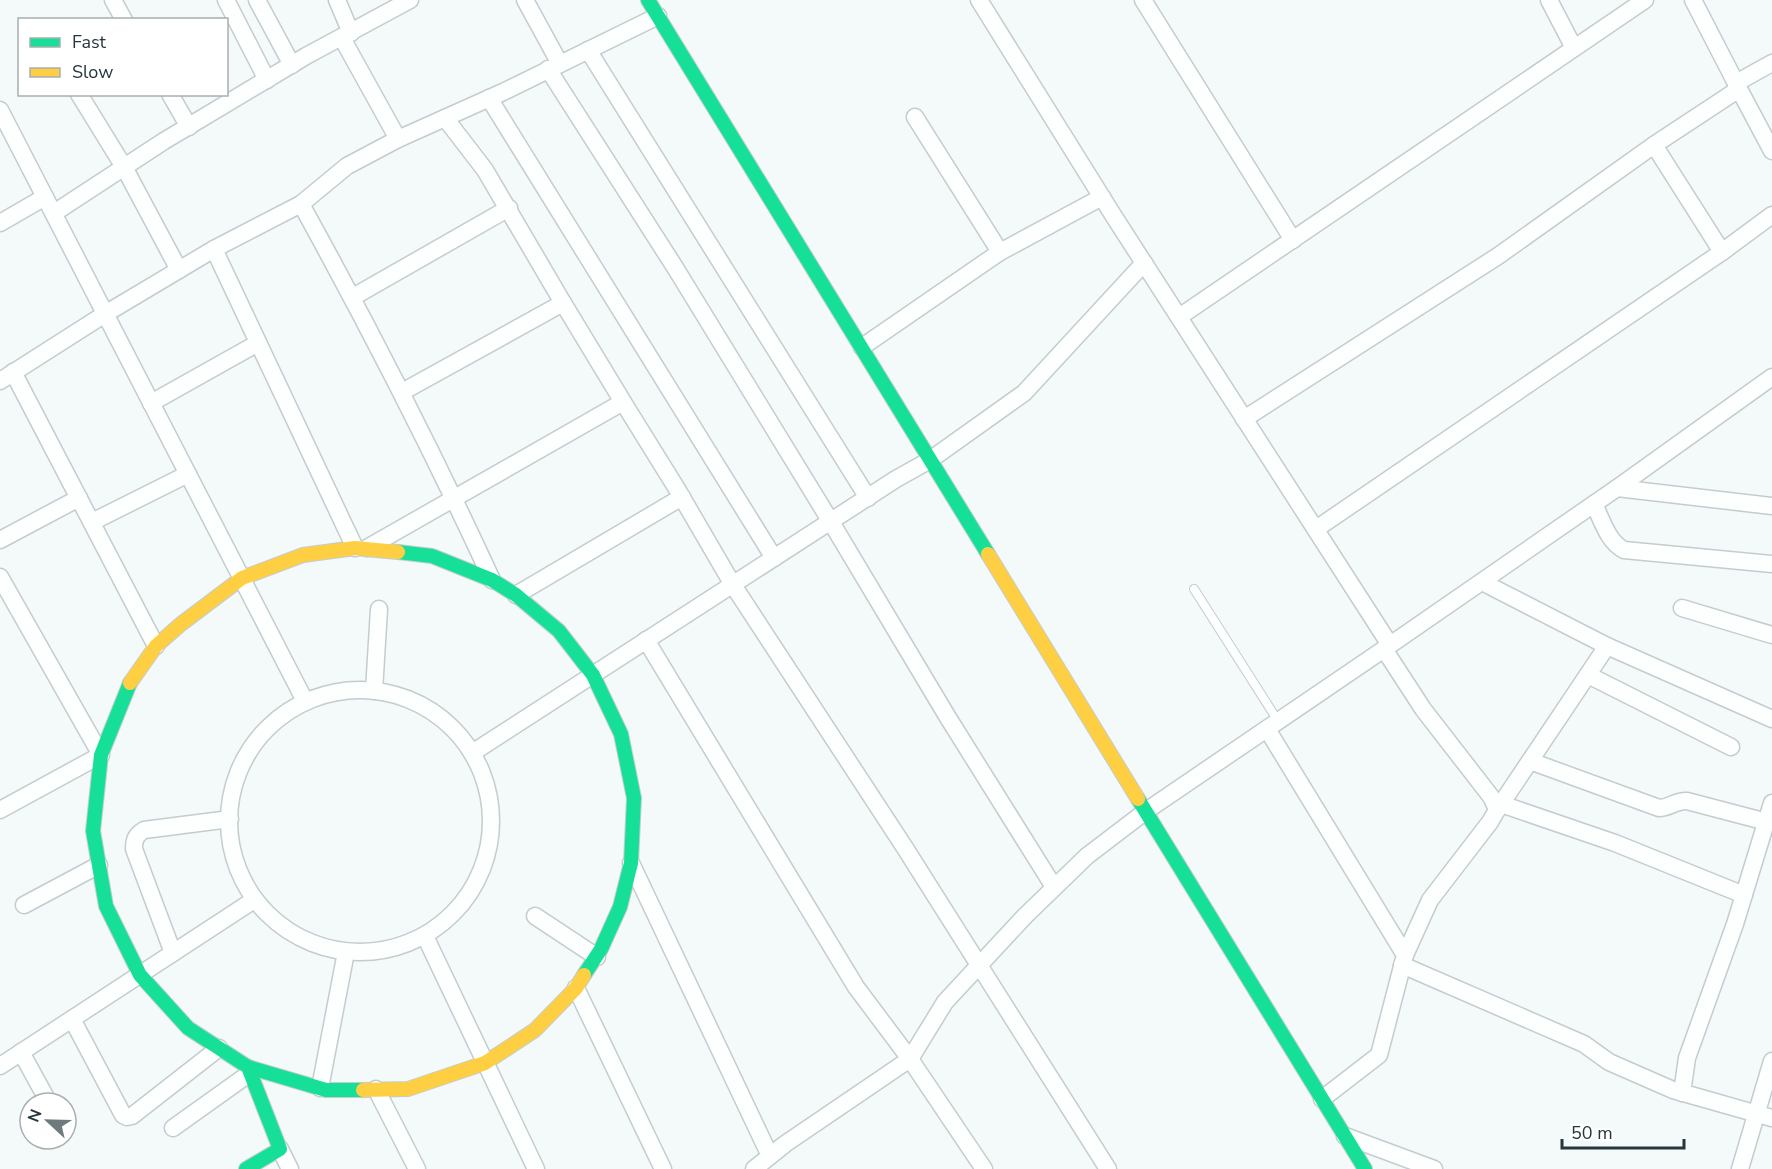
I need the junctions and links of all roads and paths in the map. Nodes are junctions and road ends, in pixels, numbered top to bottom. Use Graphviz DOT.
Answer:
graph roads {
  1 [pos="112,0"];
  2 [pos="226,0"];
  3 [pos="257,0"];
  4 [pos="337,0"];
  5 [pos="410,0"];
  6 [pos="525,0"];
  7 [pos="648,0"];
  8 [pos="979,0"];
  9 [pos="1143,0"];
  10 [pos="1549,0"];
  11 [pos="1646,0"];
  12 [pos="1693,0"];
  13 [pos="658,16"];
  14 [pos="123,18"];
  15 [pos="346,36"];
  16 [pos="1574,48"];
  17 [pos="588,50"];
  18 [pos="1772,63"];
  19 [pos="292,65"];
  20 [pos="554,66"];
  21 [pos="267,80"];
  22 [pos="1737,86"];
  23 [pos="80,96"];
  24 [pos="171,96"];
  25 [pos="489,98"];
  26 [pos="0,110"];
  27 [pos="915,117"];
  28 [pos="444,118"];
  29 [pos="189,127"];
  30 [pos="398,139"];
  31 [pos="1654,145"];
  32 [pos="1772,151"];
  33 [pos="124,167"];
  34 [pos="45,197"];
  35 [pos="1102,197"];
  36 [pos="301,204"];
  37 [pos="509,208"];
  38 [pos="54,213"];
  39 [pos="1772,215"];
  40 [pos="0,223"];
  41 [pos="1293,240"];
  42 [pos="214,249"];
  43 [pos="1000,252"];
  44 [pos="1722,252"];
  45 [pos="1144,263"];
  46 [pos="179,270"];
  47 [pos="352,297"];
  48 [pos="563,303"];
  49 [pos="105,314"];
  50 [pos="1179,317"];
  51 [pos="258,343"];
  52 [pos="862,347"];
  53 [pos="7,377"];
  54 [pos="1772,377"];
  55 [pos="402,392"];
  56 [pos="623,402"];
  57 [pos="151,403"];
  58 [pos="1244,419"];
  59 [pos="930,459"];
  60 [pos="188,474"];
  61 [pos="1617,488"];
  62 [pos="682,496"];
  63 [pos="79,498"];
  64 [pos="454,498"];
  65 [pos="868,498"];
  66 [pos="1594,504"];
  67 [pos="1772,506"];
  68 [pos="92,522"];
  69 [pos="831,522"];
  70 [pos="1316,530"];
  71 [pos="0,540"];
  72 [pos="361,548"];
  73 [pos="774,558"];
  74 [pos="1772,564"];
  75 [pos="0,577"];
  76 [pos="242,578"];
  77 [pos="492,580"];
  78 [pos="1482,582"];
  79 [pos="733,585"];
  80 [pos="1194,589"];
  81 [pos="516,595"];
  82 [pos="1682,608"];
  83 [pos="379,609"];
  84 [pos="1772,635"];
  85 [pos="646,640"];
  86 [pos="156,646"];
  87 [pos="1607,646"];
  88 [pos="1387,647"];
  89 [pos="593,675"];
  90 [pos="1588,675"];
  91 [pos="374,691"];
  92 [pos="305,701"];
  93 [pos="1772,719"];
  94 [pos="1273,725"];
  95 [pos="1731,747"];
  96 [pos="472,753"];
  97 [pos="101,755"];
  98 [pos="1530,760"];
  99 [pos="1772,803"];
  100 [pos="1499,807"];
  101 [pos="0,810"];
  102 [pos="1146,811"];
  103 [pos="230,819"];
  104 [pos="1767,822"];
  105 [pos="631,863"];
  106 [pos="99,865"];
  107 [pos="1054,887"];
  108 [pos="1744,895"];
  109 [pos="254,900"];
  110 [pos="24,905"];
  111 [pos="535,916"];
  112 [pos="425,936"];
  113 [pos="346,952"];
  114 [pos="173,953"];
  115 [pos="597,957"];
  116 [pos="1404,960"];
  117 [pos="980,964"];
  118 [pos="140,975"];
  119 [pos="576,988"];
  120 [pos="72,1019"];
  121 [pos="219,1048"];
  122 [pos="21,1052"];
  123 [pos="910,1059"];
  124 [pos="1772,1061"];
  125 [pos="485,1063"];
  126 [pos="0,1066"];
  127 [pos="249,1070"];
  128 [pos="320,1088"];
  129 [pos="376,1089"];
  130 [pos="42,1091"];
  131 [pos="1682,1093"];
  132 [pos="1322,1099"];
  133 [pos="1764,1115"];
  134 [pos="172,1128"];
  135 [pos="1345,1136"];
  136 [pos="280,1149"];
  137 [pos="770,1156"];
  138 [pos="246,1169"];
  139 [pos="290,1169"];
  140 [pos="417,1169"];
  141 [pos="536,1169"];
  142 [pos="663,1169"];
  143 [pos="754,1169"];
  144 [pos="984,1169"];
  145 [pos="1108,1169"];
  146 [pos="1365,1169"];
  147 [pos="1434,1169"];
  148 [pos="1740,1169"];
  1 -- 14 [label="street"];
  2 -- 21 [label="street"];
  3 -- 19 [label="street"];
  4 -- 15 [label="street"];
  5 -- 15 [label="street"];
  6 -- 20 [label="street"];
  7 -- 13 [label="street"];
  8 -- 35 [label="street"];
  9 -- 41 [label="street"];
  10 -- 16 [label="street"];
  11 -- 16 [label="street"];
  12 -- 22 [label="street"];
  13 -- 17 [label="street"];
  13 -- 52 [label="street"];
  15 -- 19 [label="street"];
  15 -- 30 [label="street"];
  16 -- 41 [label="street"];
  17 -- 20 [label="street"];
  17 -- 65 [label="street"];
  18 -- 22 [label="street"];
  19 -- 21 [label="street"];
  20 -- 25 [label="street"];
  20 -- 69 [label="street"];
  21 -- 29 [label="street"];
  22 -- 31 [label="street"];
  22 -- 32 [label="street"];
  23 -- 33 [label="street"];
  24 -- 29 [label="street"];
  25 -- 28 [label="street"];
  25 -- 73 [label="street"];
  26 -- 34 [label="street"];
  27 -- 43 [label="street"];
  28 -- 30 [label="street"];
  28 -- 37 [label="street"];
  29 -- 33 [label="street"];
  30 -- 36 [label="street"];
  31 -- 44 [label="street"];
  31 -- 58 [label="street"];
  33 -- 38 [label="street"];
  33 -- 46 [label="street"];
  34 -- 38 [label="street"];
  34 -- 40 [label="street"];
  35 -- 43 [label="street"];
  35 -- 45 [label="street"];
  36 -- 42 [label="street"];
  36 -- 47 [label="street"];
  37 -- 47 [label="street"];
  37 -- 48 [label="street"];
  38 -- 49 [label="street"];
  39 -- 44 [label="street"];
  41 -- 50 [label="street"];
  42 -- 46 [label="street"];
  42 -- 51 [label="street"];
  43 -- 52 [label="street"];
  44 -- 70 [label="street"];
  45 -- 50 [label="street"];
  45 -- 59 [label="street"];
  46 -- 49 [label="street"];
  47 -- 55 [label="street"];
  48 -- 55 [label="street"];
  48 -- 56 [label="street"];
  49 -- 53 [label="street"];
  49 -- 57 [label="street"];
  50 -- 58 [label="street"];
  51 -- 57 [label="street"];
  51 -- 72 [label="street"];
  52 -- 59 [label="street"];
  53 -- 63 [label="street"];
  54 -- 61 [label="street"];
  55 -- 64 [label="street"];
  56 -- 62 [label="street"];
  56 -- 64 [label="street"];
  57 -- 60 [label="street"];
  58 -- 70 [label="street"];
  59 -- 65 [label="street"];
  59 -- 102 [label="street"];
  60 -- 68 [label="street"];
  60 -- 76 [label="street"];
  61 -- 66 [label="street"];
  61 -- 67 [label="street"];
  62 -- 79 [label="street"];
  62 -- 81 [label="street"];
  63 -- 68 [label="street"];
  63 -- 71 [label="street"];
  64 -- 72 [label="street"];
  64 -- 77 [label="street"];
  65 -- 69 [label="street"];
  66 -- 74 [label="street"];
  66 -- 78 [label="street"];
  68 -- 86 [label="street"];
  69 -- 73 [label="street"];
  69 -- 107 [label="street"];
  70 -- 88 [label="street"];
  72 -- 76 [label="street"];
  72 -- 77 [label="street"];
  73 -- 79 [label="street"];
  75 -- 97 [label="street"];
  76 -- 86 [label="street"];
  76 -- 92 [label="street"];
  77 -- 81 [label="street"];
  78 -- 87 [label="street"];
  78 -- 88 [label="street"];
  79 -- 85 [label="street"];
  79 -- 117 [label="street"];
  80 -- 94 [label="lane"];
  81 -- 89 [label="street"];
  82 -- 84 [label="street"];
  83 -- 91 [label="street"];
  85 -- 89 [label="street"];
  85 -- 123 [label="street"];
  86 -- 97 [label="street"];
  87 -- 90 [label="street"];
  87 -- 93 [label="street"];
  88 -- 94 [label="street"];
  88 -- 100 [label="street"];
  89 -- 96 [label="street"];
  89 -- 105 [label="street"];
  90 -- 95 [label="street"];
  90 -- 98 [label="street"];
  91 -- 92 [label="street"];
  91 -- 96 [label="street"];
  92 -- 103 [label="street"];
  94 -- 102 [label="street"];
  94 -- 116 [label="street"];
  96 -- 112 [label="street"];
  97 -- 101 [label="street"];
  97 -- 106 [label="street"];
  98 -- 100 [label="street"];
  98 -- 104 [label="street"];
  99 -- 104 [label="street"];
  100 -- 108 [label="street"];
  100 -- 116 [label="street"];
  102 -- 107 [label="street"];
  102 -- 132 [label="street"];
  103 -- 109 [label="street"];
  103 -- 114 [label="street"];
  104 -- 108 [label="street"];
  105 -- 115 [label="street"];
  105 -- 137 [label="street"];
  106 -- 110 [label="street"];
  106 -- 118 [label="street"];
  107 -- 117 [label="street"];
  108 -- 131 [label="street"];
  109 -- 113 [label="street"];
  109 -- 114 [label="street"];
  111 -- 115 [label="street"];
  112 -- 113 [label="street"];
  112 -- 125 [label="street"];
  113 -- 128 [label="street"];
  114 -- 118 [label="street"];
  115 -- 119 [label="street"];
  116 -- 131 [label="street"];
  116 -- 132 [label="street"];
  117 -- 123 [label="street"];
  117 -- 145 [label="street"];
  118 -- 120 [label="street"];
  118 -- 121 [label="street"];
  119 -- 125 [label="street"];
  119 -- 142 [label="street"];
  120 -- 121 [label="street"];
  120 -- 122 [label="street"];
  121 -- 127 [label="street"];
  122 -- 126 [label="street"];
  122 -- 130 [label="street"];
  123 -- 137 [label="street"];
  123 -- 144 [label="street"];
  124 -- 133 [label="street"];
  125 -- 129 [label="street"];
  125 -- 141 [label="street"];
  127 -- 128 [label="street"];
  127 -- 134 [label="street"];
  127 -- 136 [label="street"];
  128 -- 129 [label="street"];
  129 -- 140 [label="street"];
  131 -- 133 [label="street"];
  132 -- 135 [label="street"];
  133 -- 148 [label="street"];
  135 -- 146 [label="street"];
  135 -- 147 [label="street"];
  136 -- 138 [label="street"];
  136 -- 139 [label="street"];
  137 -- 143 [label="street"];
}
